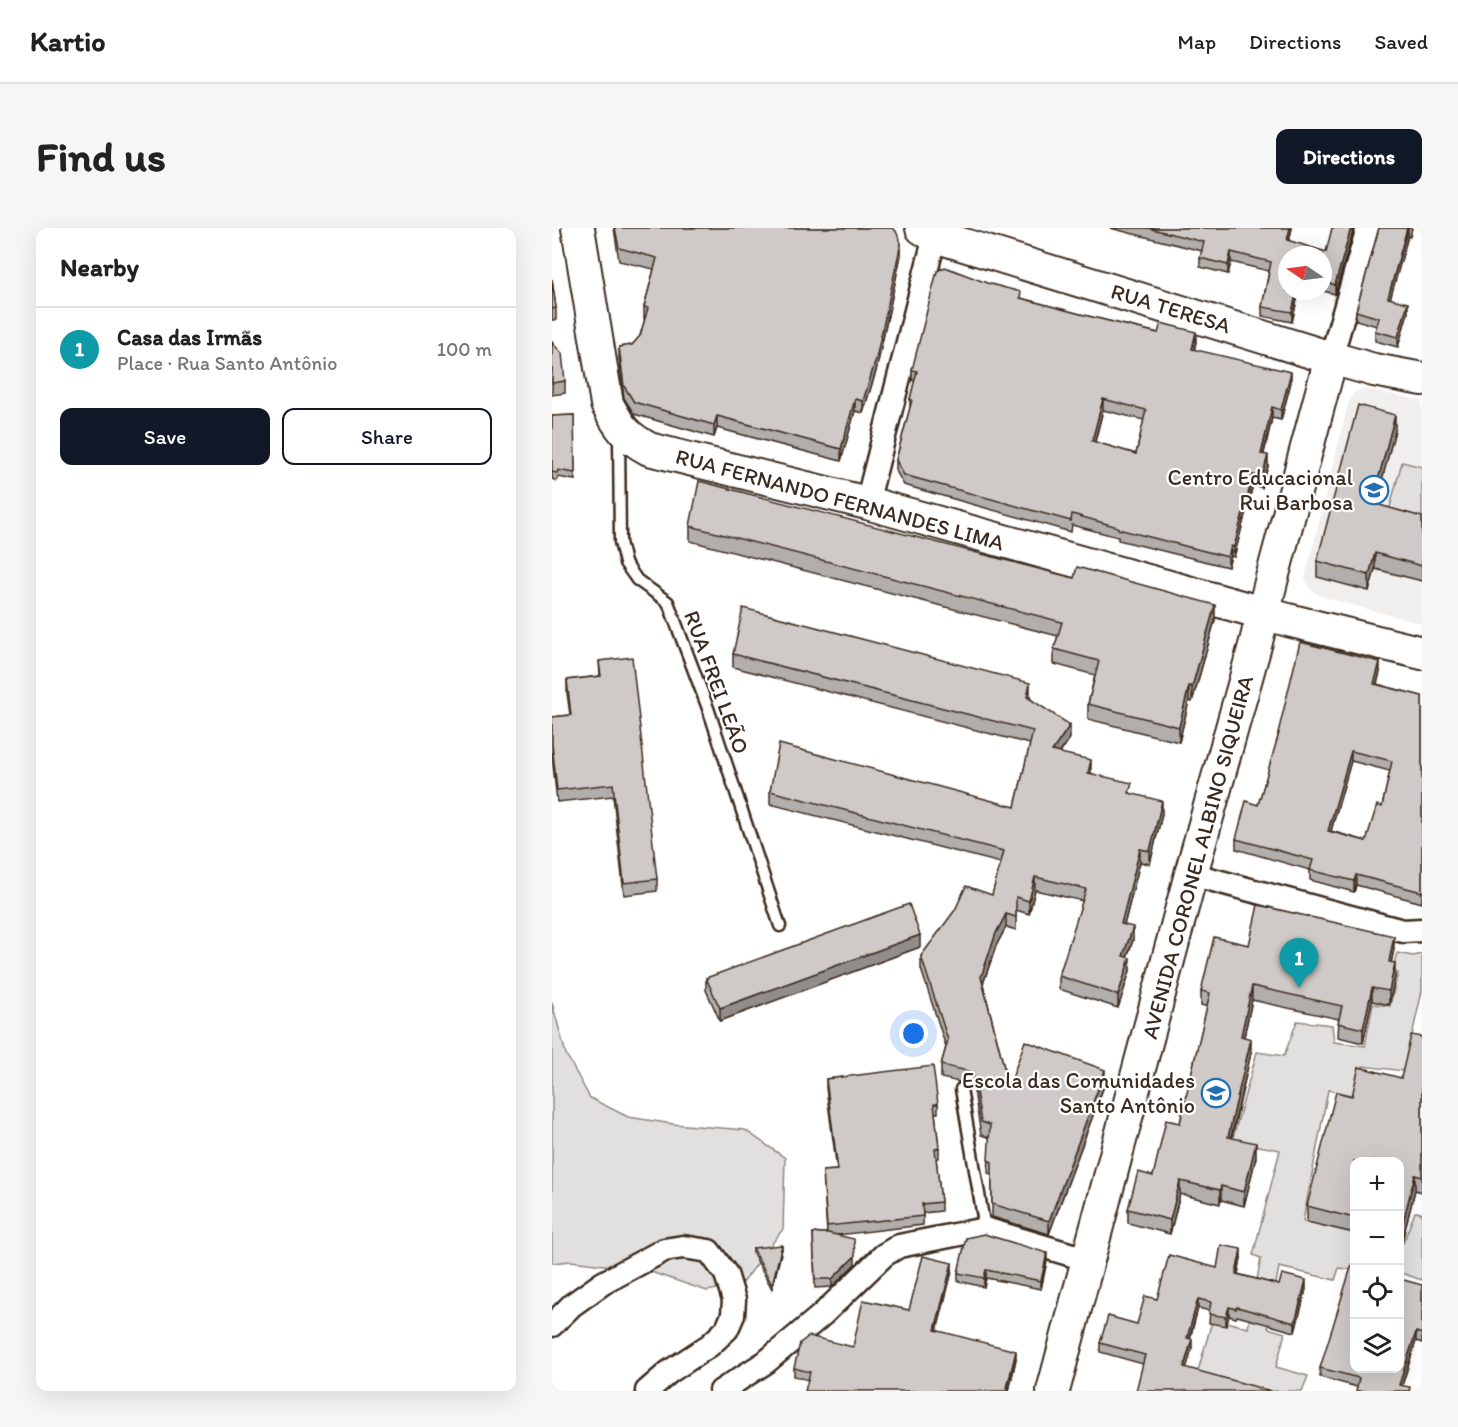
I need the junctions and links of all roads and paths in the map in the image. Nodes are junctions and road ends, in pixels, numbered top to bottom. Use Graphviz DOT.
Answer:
graph roads {
  1 [pos="578,228"];
  2 [pos="1368,228"];
  3 [pos="929,232"];
  4 [pos="1331,358"];
  5 [pos="1422,379"];
  6 [pos="619,427"];
  7 [pos="867,503"];
  8 [pos="1264,612"];
  9 [pos="1422,653"];
  10 [pos="1191,874"];
  11 [pos="780,926"];
  12 [pos="1422,930"];
  13 [pos="961,1089"];
  14 [pos="985,1228"];
  15 [pos="1089,1260"];
  16 [pos="552,1325"];
  17 [pos="647,1391"];
  18 [pos="721,1391"];
  19 [pos="1053,1391"];
  1 -- 6 [label="main road, RUA FERNANDO FERNANDES LIMA"];
  2 -- 4 [label="street"];
  3 -- 4 [label="main road, RUA TERESA"];
  3 -- 7 [label="street"];
  4 -- 5 [label="main road, RUA TERESA"];
  4 -- 8 [label="main road, AVENIDA CORONEL ALBINO SIQUEIRA"];
  6 -- 7 [label="main road, RUA FERNANDO FERNANDES LIMA"];
  6 -- 11 [label="lane, RUA FREI LEÃO"];
  7 -- 8 [label="main road, RUA FERNANDO FERNANDES LIMA"];
  8 -- 9 [label="main road, RUA FERNANDO FERNANDES LIMA"];
  8 -- 10 [label="main road, AVENIDA CORONEL ALBINO SIQUEIRA"];
  10 -- 12 [label="street"];
  10 -- 15 [label="main road, AVENIDA CORONEL ALBINO SIQUEIRA"];
  13 -- 14 [label="lane"];
  14 -- 15 [label="street"];
  14 -- 18 [label="street"];
  15 -- 19 [label="main road, AVENIDA CORONEL ALBINO SIQUEIRA"];
  16 -- 17 [label="street"];
}
